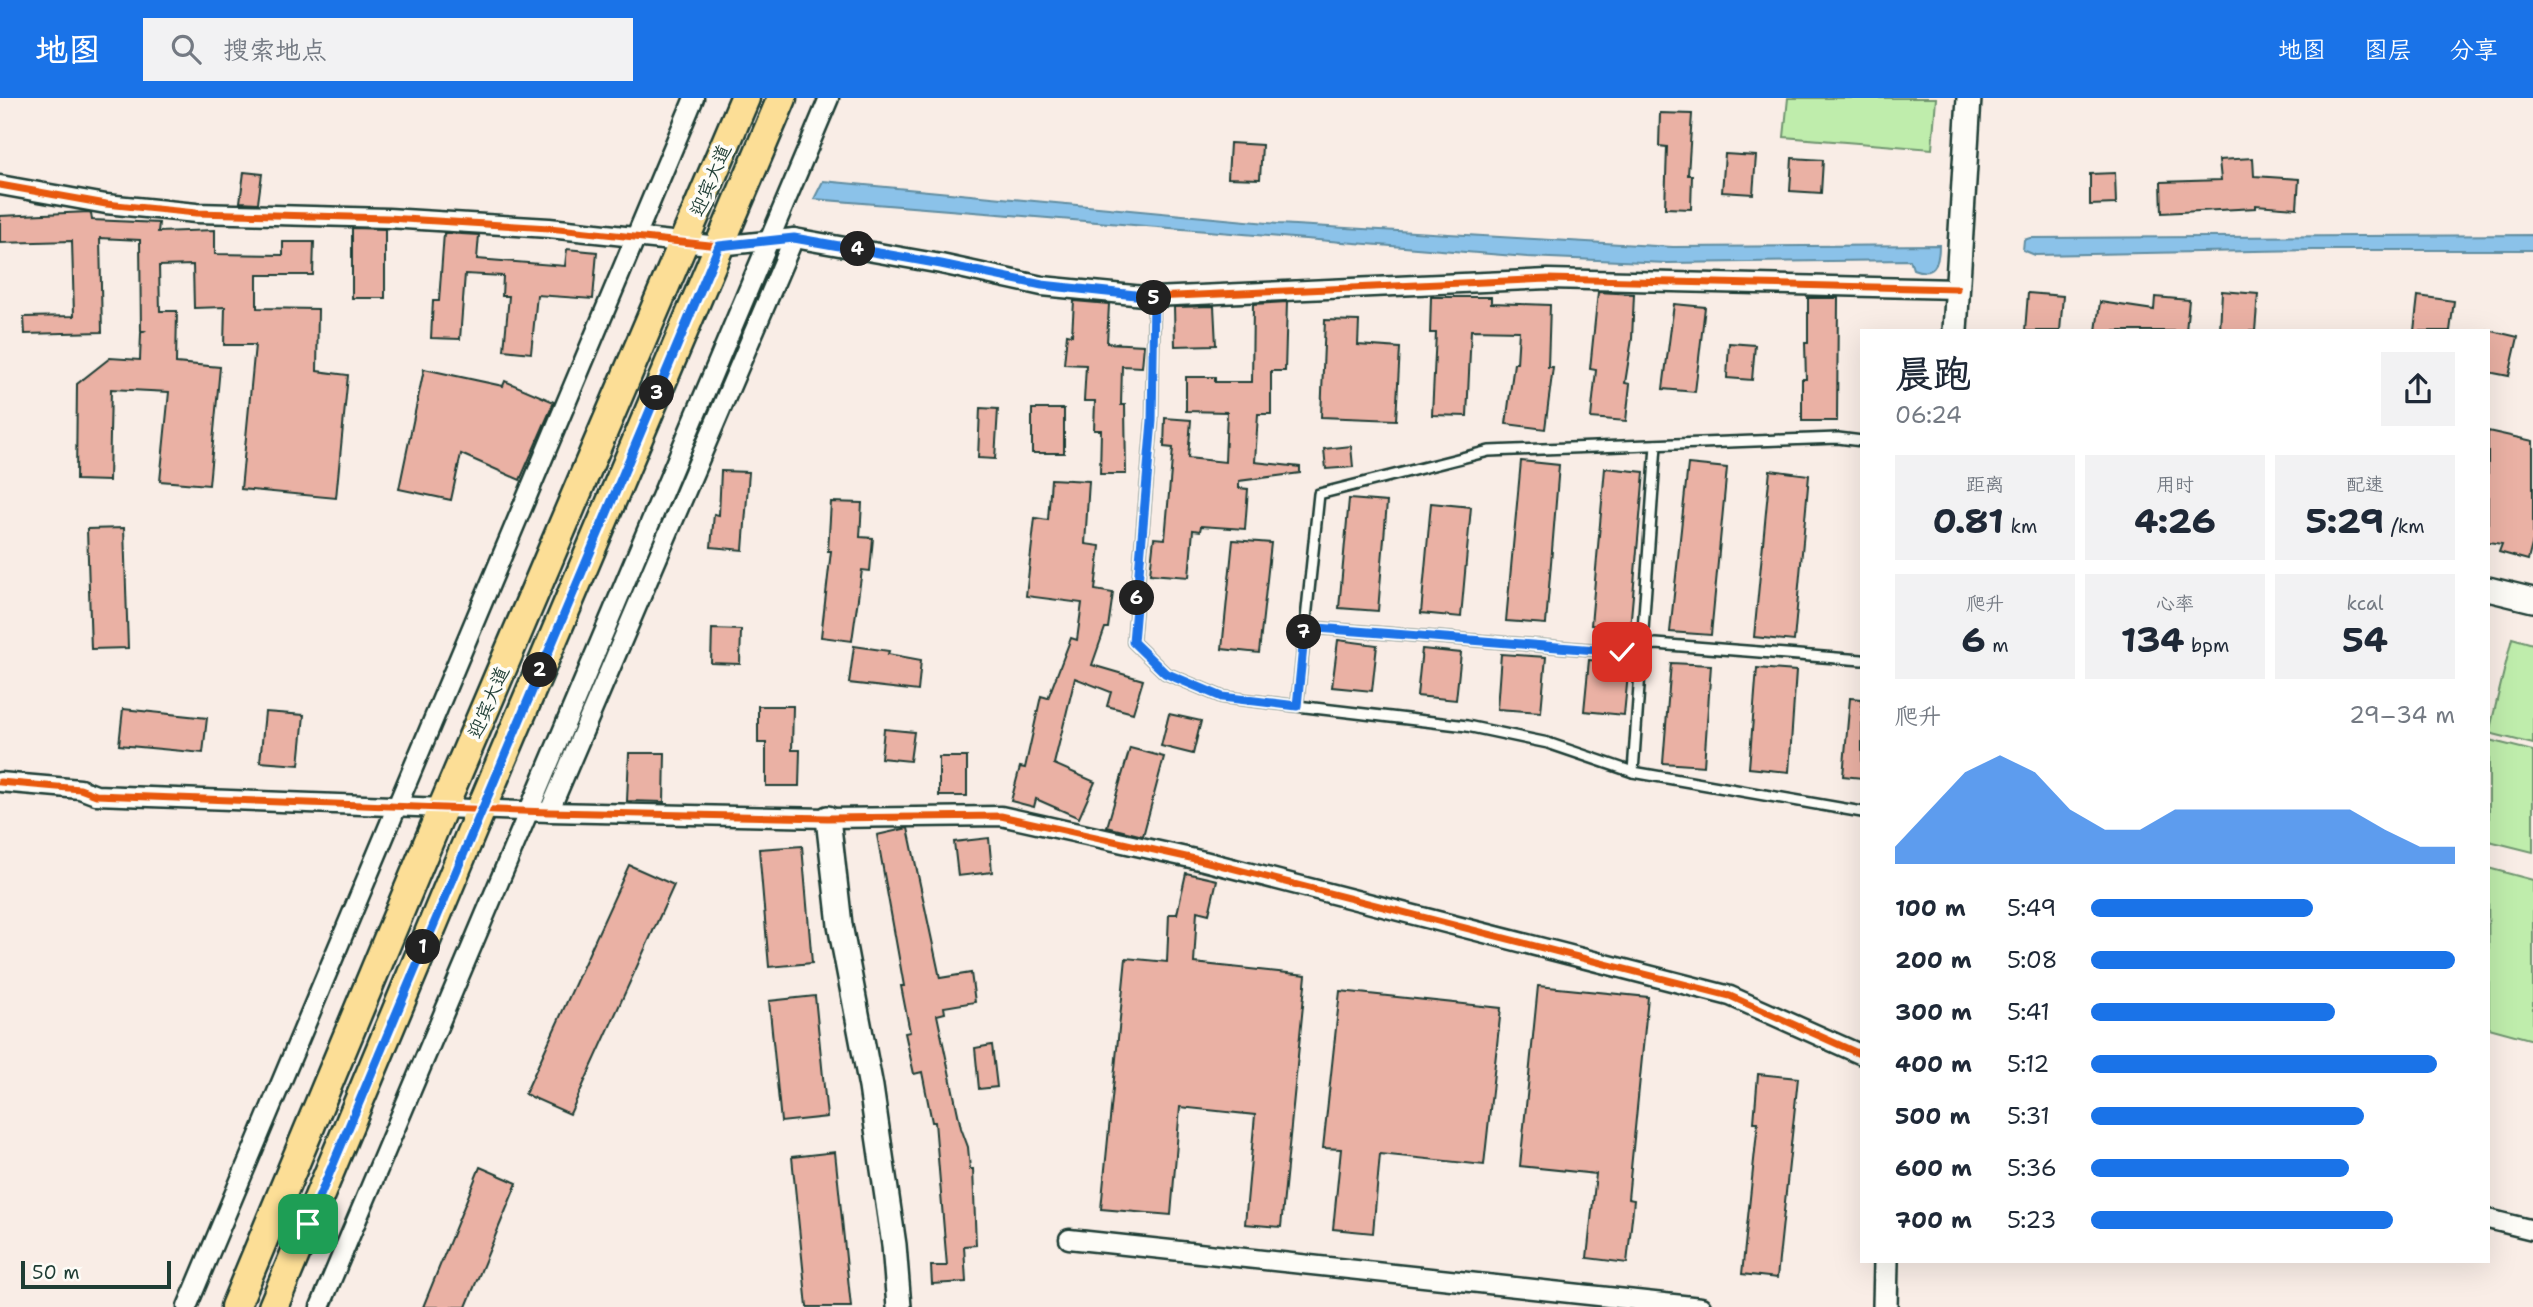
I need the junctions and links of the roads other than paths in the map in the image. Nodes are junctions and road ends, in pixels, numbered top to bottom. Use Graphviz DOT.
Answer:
graph roads {
  1 [pos="694,98"];
  2 [pos="745,98"];
  3 [pos="782,98"];
  4 [pos="829,98"];
  5 [pos="1969,98"];
  6 [pos="0,185"];
  7 [pos="635,236"];
  8 [pos="794,238"];
  9 [pos="685,240"];
  10 [pos="768,241"];
  11 [pos="719,246"];
  12 [pos="1957,289"];
  13 [pos="1154,297"];
  14 [pos="1955,329"];
  15 [pos="1860,441"];
  16 [pos="1656,445"];
  17 [pos="2490,589"];
  18 [pos="2533,600"];
  19 [pos="1305,627"];
  20 [pos="1639,648"];
  21 [pos="1860,660"];
  22 [pos="1297,706"];
  23 [pos="1633,772"];
  24 [pos="0,782"];
  25 [pos="397,805"];
  26 [pos="443,807"];
  27 [pos="481,809"];
  28 [pos="528,811"];
  29 [pos="549,812"];
  30 [pos="1860,812"];
  31 [pos="828,818"];
  32 [pos="1860,1054"];
  33 [pos="2490,1219"];
  34 [pos="2533,1230"];
  35 [pos="1069,1239"];
  36 [pos="1886,1263"];
  37 [pos="187,1307"];
  38 [pos="235,1307"];
  39 [pos="273,1307"];
  40 [pos="320,1307"];
  41 [pos="899,1307"];
  42 [pos="1701,1307"];
  43 [pos="1885,1307"];
  1 -- 7 [label="street"];
  2 -- 9 [label="main road, 迎宾大道"];
  3 -- 11 [label="main road, 迎宾大道"];
  4 -- 10 [label="street"];
  5 -- 12 [label="street"];
  6 -- 7 [label="street"];
  7 -- 9 [label="street"];
  7 -- 25 [label="street"];
  8 -- 10 [label="street"];
  8 -- 13 [label="street"];
  8 -- 29 [label="street"];
  9 -- 11 [label="street"];
  9 -- 26 [label="main road, 迎宾大道"];
  10 -- 11 [label="street"];
  10 -- 28 [label="street"];
  11 -- 27 [label="main road, 迎宾大道"];
  12 -- 13 [label="street"];
  12 -- 14 [label="street"];
  13 -- 22 [label="lane"];
  15 -- 16 [label="lane"];
  16 -- 19 [label="lane"];
  16 -- 20 [label="lane"];
  17 -- 18 [label="street"];
  19 -- 20 [label="lane"];
  19 -- 22 [label="lane"];
  20 -- 21 [label="lane"];
  20 -- 23 [label="lane"];
  22 -- 23 [label="lane"];
  23 -- 30 [label="lane"];
  24 -- 25 [label="street"];
  25 -- 26 [label="street"];
  25 -- 37 [label="street"];
  26 -- 27 [label="street"];
  26 -- 38 [label="main road, 迎宾大道"];
  27 -- 28 [label="street"];
  27 -- 39 [label="main road, 迎宾大道"];
  28 -- 29 [label="street"];
  28 -- 40 [label="street"];
  29 -- 31 [label="street"];
  31 -- 32 [label="street"];
  31 -- 41 [label="street"];
  33 -- 34 [label="street"];
  35 -- 42 [label="street"];
  36 -- 43 [label="street"];
}
